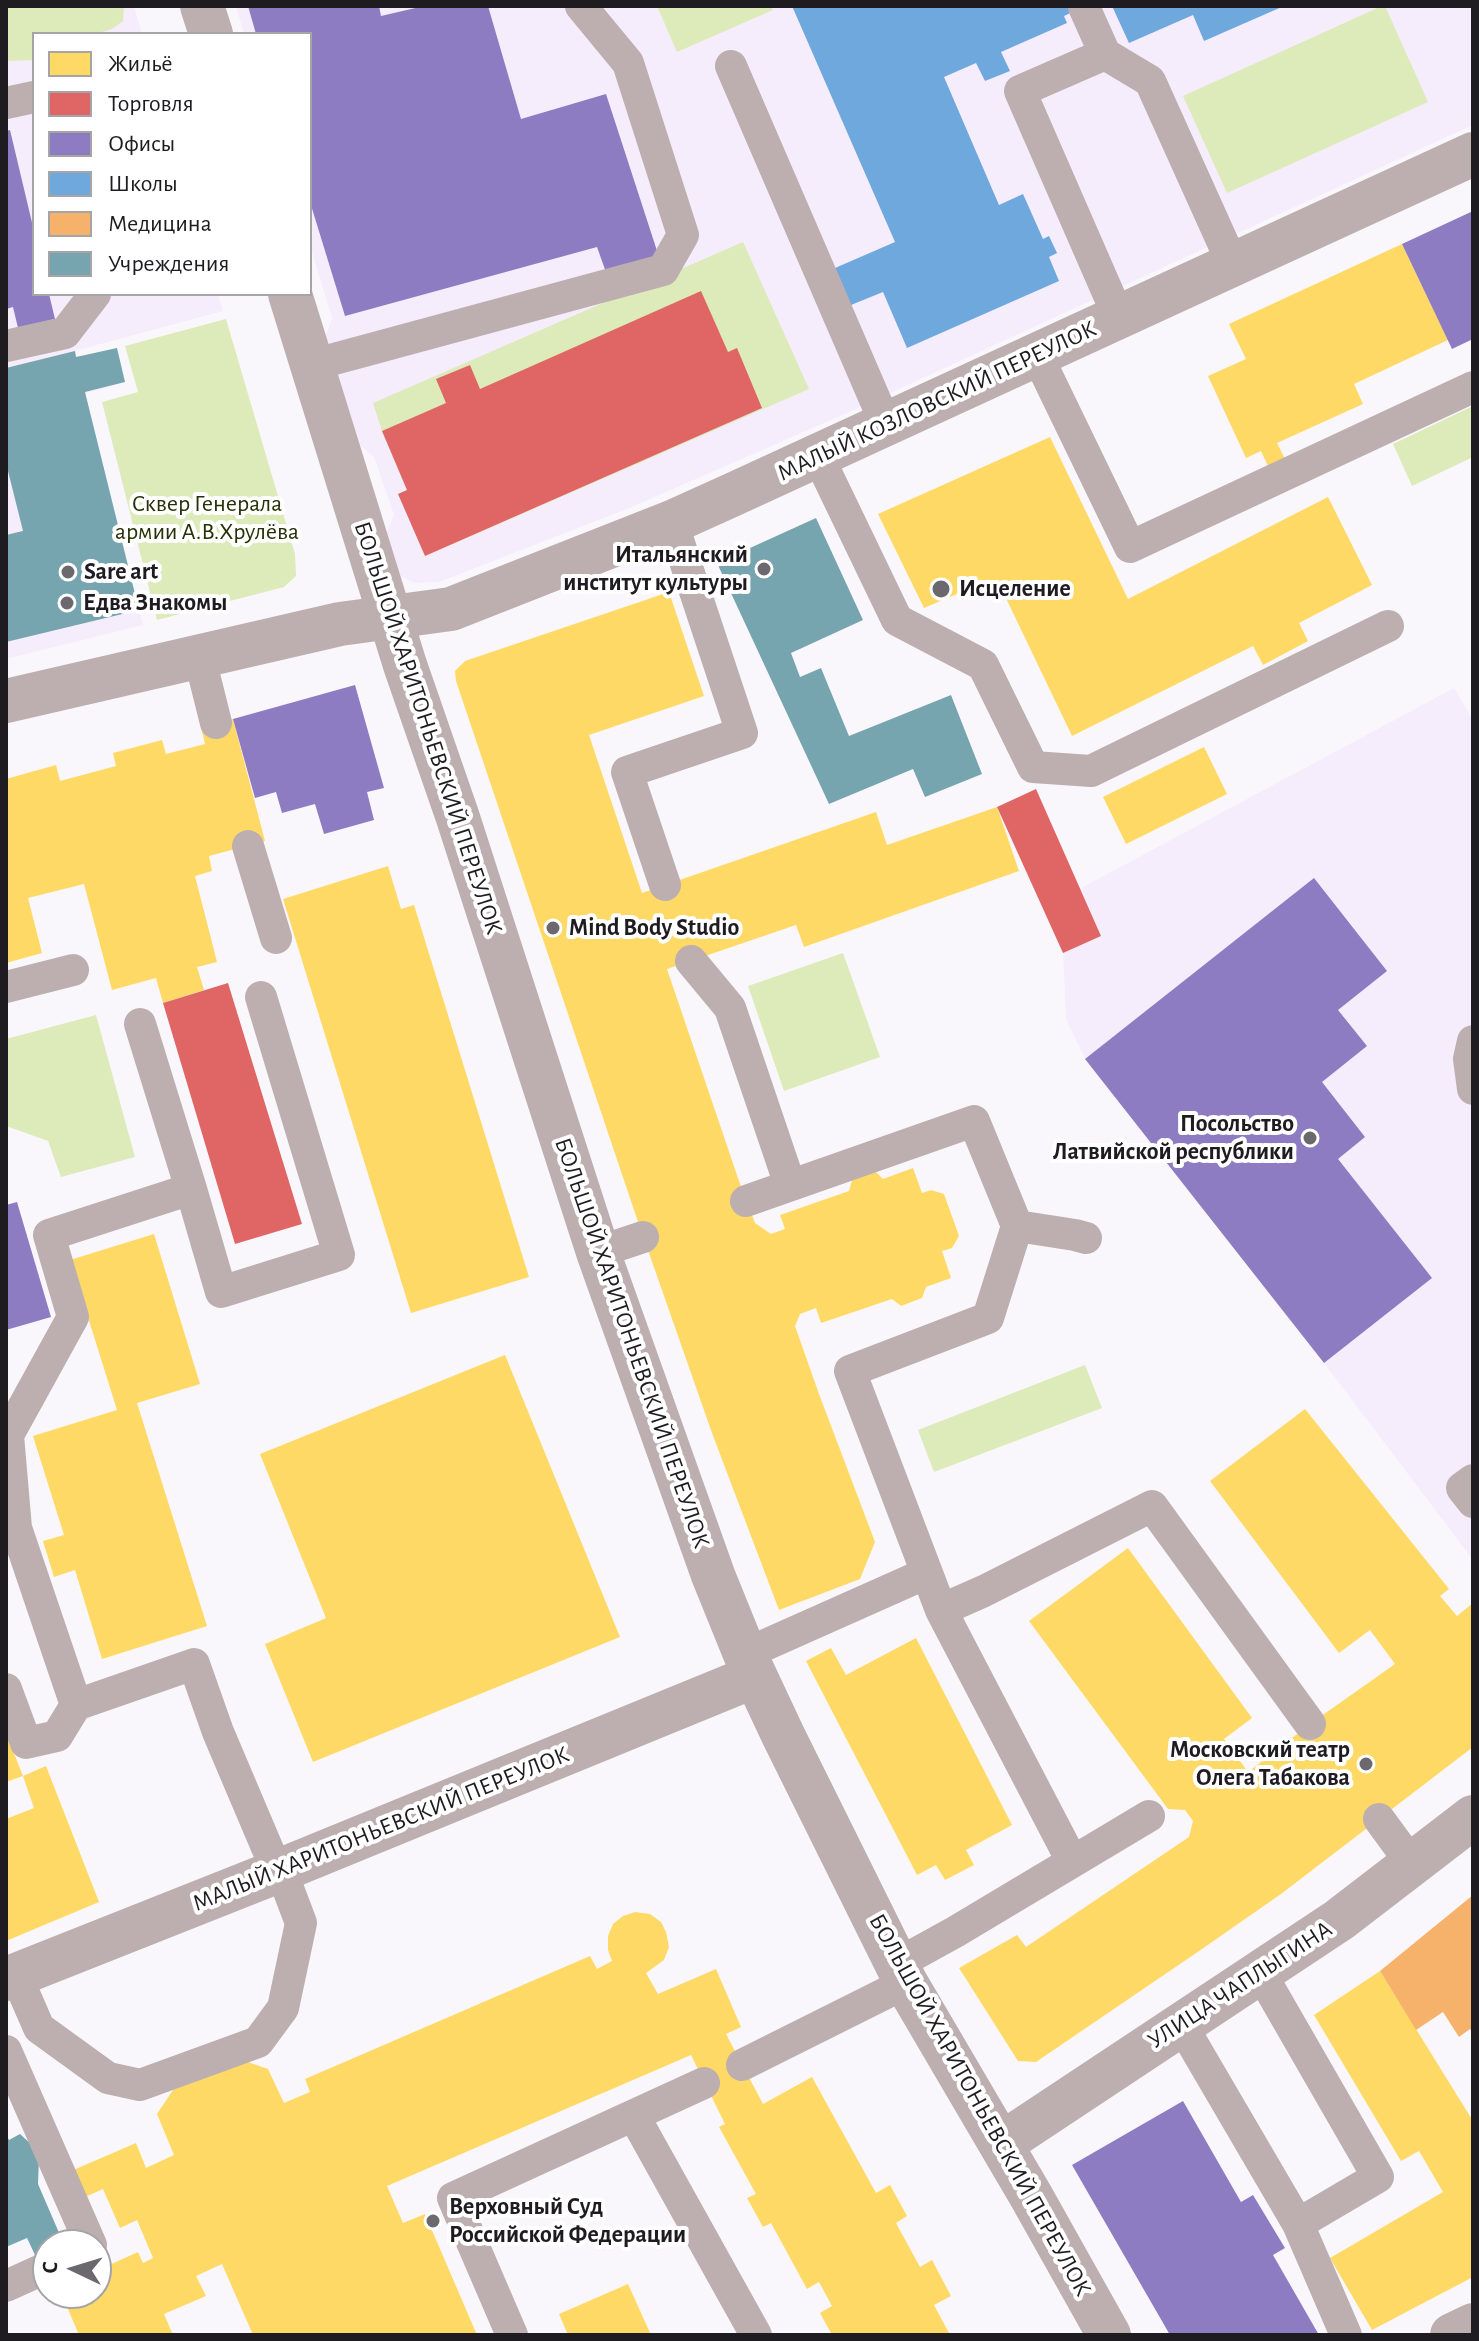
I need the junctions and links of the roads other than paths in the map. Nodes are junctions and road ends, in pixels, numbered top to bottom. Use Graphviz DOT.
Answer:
graph roads {
  1 [pos="202,6"];
  2 [pos="581,6"];
  3 [pos="1084,7"];
  4 [pos="210,32"];
  5 [pos="1105,54"];
  6 [pos="731,66"];
  7 [pos="32,97"];
  8 [pos="6,103"];
  9 [pos="1473,154"];
  10 [pos="1233,265"];
  11 [pos="93,296"];
  12 [pos="291,296"];
  13 [pos="1119,318"];
  14 [pos="6,346"];
  15 [pos="1037,355"];
  16 [pos="312,365"];
  17 [pos="1473,387"];
  18 [pos="886,425"];
  19 [pos="818,456"];
  20 [pos="672,522"];
  21 [pos="390,619"];
  22 [pos="1388,626"];
  23 [pos="199,655"];
  24 [pos="6,701"];
  25 [pos="216,723"];
  26 [pos="248,846"];
  27 [pos="665,885"];
  28 [pos="276,938"];
  29 [pos="691,961"];
  30 [pos="73,970"];
  31 [pos="6,987"];
  32 [pos="261,997"];
  33 [pos="140,1024"];
  34 [pos="1473,1041"];
  35 [pos="1473,1089"];
  36 [pos="790,1185"];
  37 [pos="191,1189"];
  38 [pos="746,1201"];
  39 [pos="1017,1226"];
  40 [pos="643,1237"];
  41 [pos="1086,1238"];
  42 [pos="598,1252"];
  43 [pos="1473,1480"];
  44 [pos="1473,1502"];
  45 [pos="11,1530"];
  46 [pos="927,1573"];
  47 [pos="941,1610"];
  48 [pos="750,1665"];
  49 [pos="6,1689"];
  50 [pos="76,1705"];
  51 [pos="1310,1724"];
  52 [pos="1149,1816"];
  53 [pos="1473,1817"];
  54 [pos="1379,1819"];
  55 [pos="1072,1861"];
  56 [pos="1412,1864"];
  57 [pos="279,1871"];
  58 [pos="1260,1972"];
  59 [pos="902,1974"];
  60 [pos="11,1977"];
  61 [pos="1181,2024"];
  62 [pos="6,2051"];
  63 [pos="742,2065"];
  64 [pos="704,2083"];
  65 [pos="634,2116"];
  66 [pos="1001,2144"];
  67 [pos="1298,2224"];
  68 [pos="84,2229"];
  69 [pos="32,2274"];
  70 [pos="6,2286"];
  71 [pos="1473,2325"];
  72 [pos="512,2335"];
  73 [pos="756,2335"];
  74 [pos="1109,2335"];
  75 [pos="1346,2335"];
  76 [pos="1452,2335"];
  1 -- 4 [label="street"];
  2 -- 16 [label="lane"];
  3 -- 5 [label="lane"];
  5 -- 10 [label="lane"];
  5 -- 13 [label="lane"];
  6 -- 18 [label="lane"];
  7 -- 8 [label="lane"];
  9 -- 10 [label="street, МАЛЫЙ КОЗЛОВСКИЙ ПЕРЕУЛОК"];
  10 -- 13 [label="street, МАЛЫЙ КОЗЛОВСКИЙ ПЕРЕУЛОК"];
  11 -- 14 [label="lane"];
  12 -- 16 [label="street, БОЛЬШОЙ ХАРИТОНЬЕВСКИЙ ПЕРЕУЛОК"];
  13 -- 15 [label="street, МАЛЫЙ КОЗЛОВСКИЙ ПЕРЕУЛОК"];
  15 -- 17 [label="lane"];
  15 -- 18 [label="street, МАЛЫЙ КОЗЛОВСКИЙ ПЕРЕУЛОК"];
  16 -- 21 [label="street, БОЛЬШОЙ ХАРИТОНЬЕВСКИЙ ПЕРЕУЛОК"];
  18 -- 19 [label="street, МАЛЫЙ КОЗЛОВСКИЙ ПЕРЕУЛОК"];
  19 -- 20 [label="street, МАЛЫЙ КОЗЛОВСКИЙ ПЕРЕУЛОК"];
  19 -- 22 [label="lane"];
  20 -- 21 [label="street, МАЛЫЙ КОЗЛОВСКИЙ ПЕРЕУЛОК"];
  20 -- 27 [label="lane"];
  21 -- 23 [label="street, МАЛЫЙ КОЗЛОВСКИЙ ПЕРЕУЛОК"];
  21 -- 42 [label="street, БОЛЬШОЙ ХАРИТОНЬЕВСКИЙ ПЕРЕУЛОК"];
  23 -- 24 [label="street, МАЛЫЙ КОЗЛОВСКИЙ ПЕРЕУЛОК"];
  23 -- 25 [label="lane"];
  26 -- 28 [label="lane"];
  29 -- 36 [label="lane"];
  30 -- 31 [label="lane"];
  32 -- 37 [label="lane"];
  33 -- 37 [label="lane"];
  34 -- 35 [label="lane"];
  36 -- 38 [label="lane"];
  36 -- 39 [label="lane"];
  37 -- 45 [label="lane"];
  39 -- 41 [label="lane"];
  39 -- 46 [label="lane"];
  40 -- 42 [label="lane"];
  42 -- 48 [label="street, БОЛЬШОЙ ХАРИТОНЬЕВСКИЙ ПЕРЕУЛОК"];
  43 -- 44 [label="lane"];
  45 -- 50 [label="lane"];
  46 -- 47 [label="lane"];
  46 -- 48 [label="lane"];
  47 -- 51 [label="lane"];
  47 -- 55 [label="lane"];
  48 -- 57 [label="street, МАЛЫЙ ХАРИТОНЬЕВСКИЙ ПЕРЕУЛОК"];
  48 -- 59 [label="street, БОЛЬШОЙ ХАРИТОНЬЕВСКИЙ ПЕРЕУЛОК"];
  49 -- 50 [label="lane"];
  50 -- 57 [label="lane"];
  52 -- 55 [label="lane"];
  53 -- 56 [label="street, УЛИЦА ЧАПЛЫГИНА"];
  54 -- 56 [label="lane"];
  55 -- 59 [label="lane"];
  56 -- 58 [label="street, УЛИЦА ЧАПЛЫГИНА"];
  57 -- 60 [label="street, МАЛЫЙ ХАРИТОНЬЕВСКИЙ ПЕРЕУЛОК"];
  57 -- 60 [label="lane"];
  58 -- 61 [label="street, УЛИЦА ЧАПЛЫГИНА"];
  58 -- 67 [label="lane"];
  59 -- 63 [label="lane"];
  59 -- 66 [label="street, БОЛЬШОЙ ХАРИТОНЬЕВСКИЙ ПЕРЕУЛОК"];
  61 -- 66 [label="street, УЛИЦА ЧАПЛЫГИНА"];
  61 -- 67 [label="lane"];
  62 -- 68 [label="lane"];
  64 -- 65 [label="lane"];
  65 -- 72 [label="lane"];
  65 -- 73 [label="lane"];
  66 -- 74 [label="street, БОЛЬШОЙ ХАРИТОНЬЕВСКИЙ ПЕРЕУЛОК"];
  67 -- 75 [label="lane"];
  69 -- 70 [label="lane"];
  71 -- 76 [label="street"];
}
